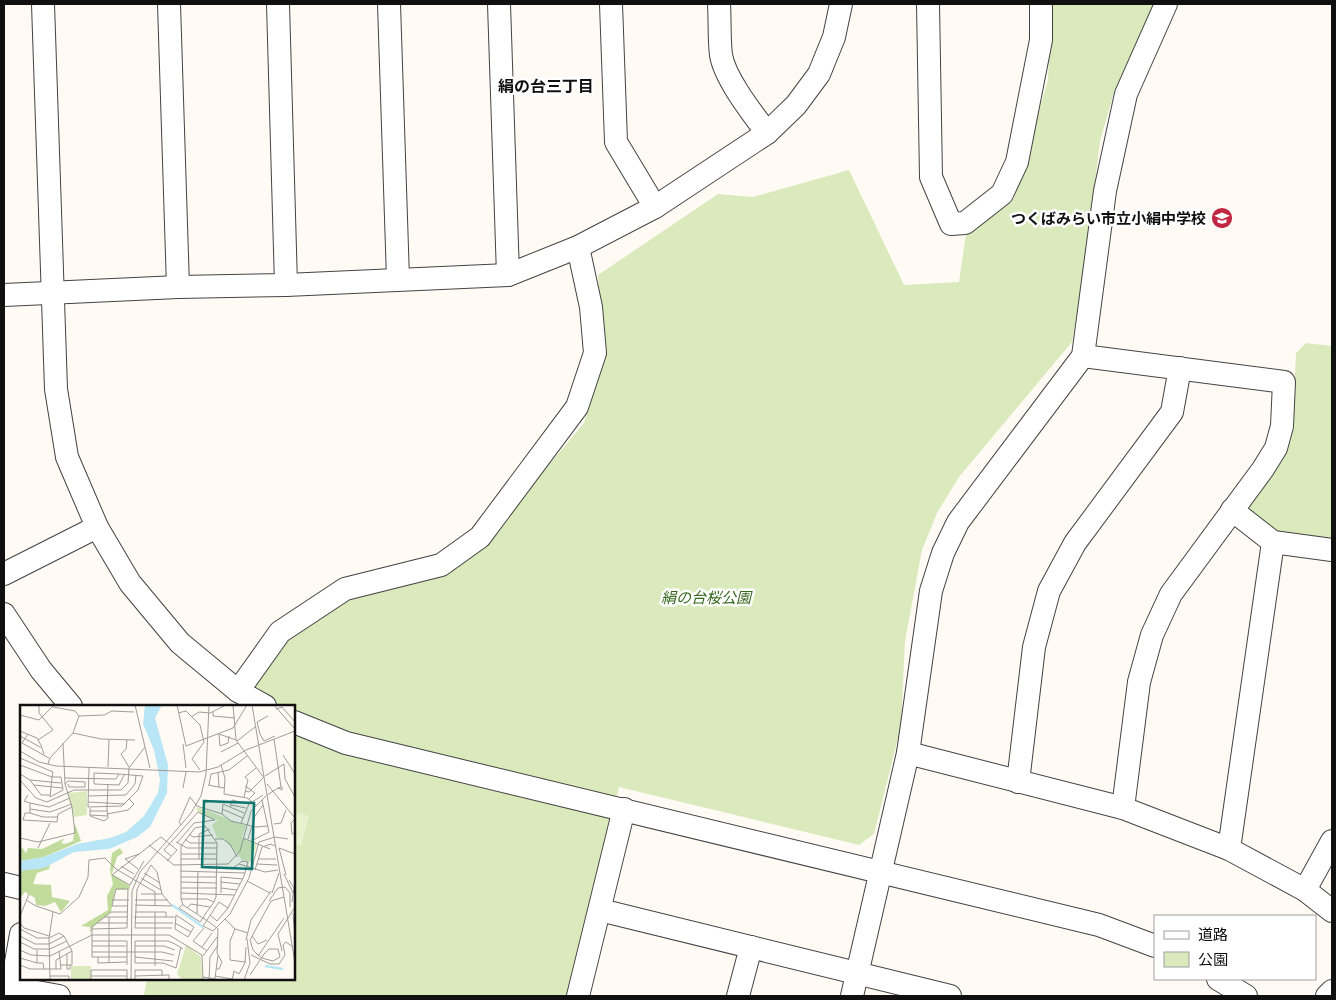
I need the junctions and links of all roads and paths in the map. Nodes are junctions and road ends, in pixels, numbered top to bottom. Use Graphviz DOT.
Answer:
graph roads {
  1 [pos="43,4"];
  2 [pos="169,4"];
  3 [pos="278,4"];
  4 [pos="389,4"];
  5 [pos="499,4"];
  6 [pos="611,4"];
  7 [pos="719,4"];
  8 [pos="842,4"];
  9 [pos="928,4"];
  10 [pos="1041,4"];
  11 [pos="1166,4"];
  12 [pos="767,133"];
  13 [pos="656,207"];
  14 [pos="578,247"];
  15 [pos="508,275"];
  16 [pos="398,279"];
  17 [pos="286,285"];
  18 [pos="178,287"];
  19 [pos="53,292"];
  20 [pos="4,295"];
  21 [pos="1082,356"];
  22 [pos="1180,368"];
  23 [pos="1232,510"];
  24 [pos="97,527"];
  25 [pos="1273,542"];
  26 [pos="1332,550"];
  27 [pos="4,574"];
  28 [pos="4,614"];
  29 [pos="238,691"];
  30 [pos="70,705"];
  31 [pos="263,705"];
  32 [pos="295,722"];
  33 [pos="908,753"];
  34 [pos="1018,782"];
  35 [pos="1123,808"];
  36 [pos="624,809"];
  37 [pos="1332,841"];
  38 [pos="1229,849"];
  39 [pos="880,871"];
  40 [pos="4,884"];
  41 [pos="20,888"];
  42 [pos="1305,890"];
  43 [pos="600,910"];
  44 [pos="1332,911"];
  45 [pos="20,939"];
  46 [pos="1154,946"];
  47 [pos="751,947"];
  48 [pos="858,974"];
  49 [pos="1220,980"];
  50 [pos="9,990"];
  51 [pos="1332,990"];
  52 [pos="59,996"];
  53 [pos="578,996"];
  54 [pos="738,996"];
  55 [pos="852,996"];
  56 [pos="950,996"];
  57 [pos="1246,996"];
  58 [pos="1327,996"];
  1 -- 19 [label="street"];
  2 -- 18 [label="street"];
  3 -- 17 [label="street"];
  4 -- 16 [label="street"];
  5 -- 15 [label="street"];
  6 -- 13 [label="street"];
  7 -- 12 [label="street"];
  8 -- 12 [label="street"];
  9 -- 10 [label="street"];
  11 -- 21 [label="street"];
  12 -- 13 [label="street"];
  13 -- 14 [label="street"];
  14 -- 15 [label="street"];
  14 -- 29 [label="street"];
  15 -- 16 [label="street"];
  16 -- 17 [label="street"];
  17 -- 18 [label="street"];
  18 -- 19 [label="street"];
  19 -- 20 [label="street"];
  19 -- 24 [label="street"];
  21 -- 22 [label="street"];
  21 -- 33 [label="street"];
  22 -- 23 [label="street"];
  22 -- 34 [label="street"];
  23 -- 25 [label="street"];
  23 -- 35 [label="street"];
  24 -- 27 [label="street"];
  24 -- 29 [label="street"];
  25 -- 26 [label="street"];
  25 -- 38 [label="street"];
  28 -- 30 [label="street"];
  29 -- 31 [label="street"];
  32 -- 36 [label="street"];
  33 -- 34 [label="street"];
  33 -- 39 [label="street"];
  34 -- 35 [label="street"];
  35 -- 38 [label="street"];
  36 -- 39 [label="street"];
  36 -- 43 [label="street"];
  37 -- 42 [label="street"];
  38 -- 42 [label="street"];
  39 -- 46 [label="street"];
  39 -- 48 [label="street"];
  40 -- 41 [label="street"];
  42 -- 44 [label="street"];
  43 -- 47 [label="street"];
  43 -- 53 [label="street"];
  45 -- 50 [label="street"];
  47 -- 48 [label="street"];
  47 -- 54 [label="street"];
  48 -- 55 [label="street"];
  48 -- 56 [label="street"];
  49 -- 57 [label="street"];
  50 -- 52 [label="street"];
  51 -- 58 [label="street"];
}
